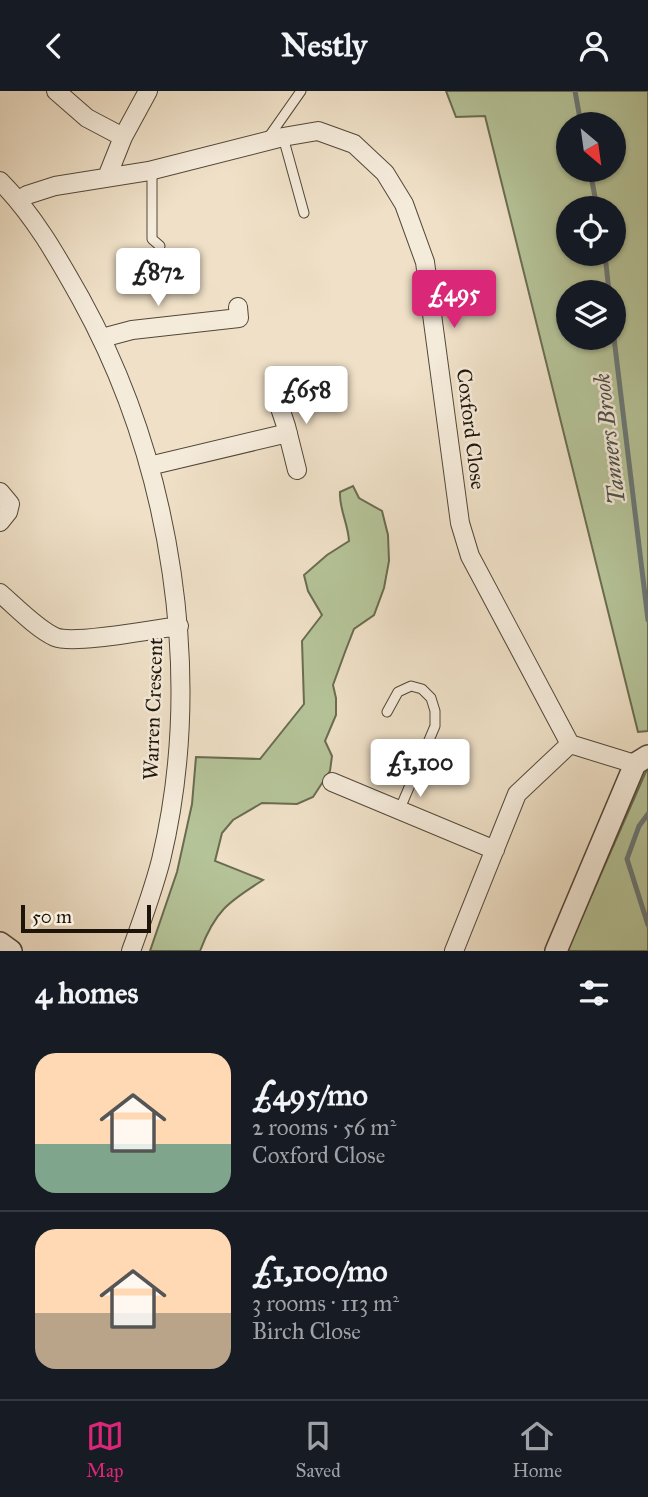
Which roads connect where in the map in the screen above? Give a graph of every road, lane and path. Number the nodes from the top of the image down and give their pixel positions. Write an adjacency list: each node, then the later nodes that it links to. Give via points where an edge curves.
1 (56, 91): 4 (street, via 88,118)
2 (148, 91): 4 (street)
3 (301, 91): 5 (lane)
4 (123, 137): 7 (street)
5 (274, 140): 6 (street, Coxford Close); 10 (lane); 23 (street, Coxford Close, via 318,131 354,144 385,173 404,204 425,262 460,523 470,556)
6 (152, 170): 7 (street, Coxford Close); 11 (lane, via 152,239)
7 (107, 177): 9 (street, Coxford Close, via 37,191)
8 (0, 181): 9 (street, Warren Crescent)
9 (18, 201): 13 (street, Warren Crescent, via 53,251)
10 (304, 213)
11 (160, 246)
12 (237, 307): 13 (street, via 239,318 132,330)
13 (102, 338): 16 (street, Warren Crescent, via 124,387)
14 (275, 393): 15 (street)
15 (288, 433): 16 (street); 17 (street)
16 (149, 466): 21 (street, Warren Crescent)
17 (297, 470)
18 (0, 492): 19 (street, via 9,504)
19 (0, 523)
20 (0, 593): 21 (street, via 62,639)
21 (179, 626): 30 (street, Warren Crescent, via 181,704 169,820 158,872)
22 (387, 712): 26 (lane, via 398,692 411,686 431,698 435,711 435,726)
23 (570, 744): 24 (street); 27 (street, via 517,795)
24 (642, 760): 32 (street)
25 (332, 782): 26 (street)
26 (399, 811): 27 (street)
27 (495, 850): 31 (street)
28 (0, 943): 29 (street)
29 (11, 951)
30 (131, 951)
31 (454, 951)
32 (555, 951)

